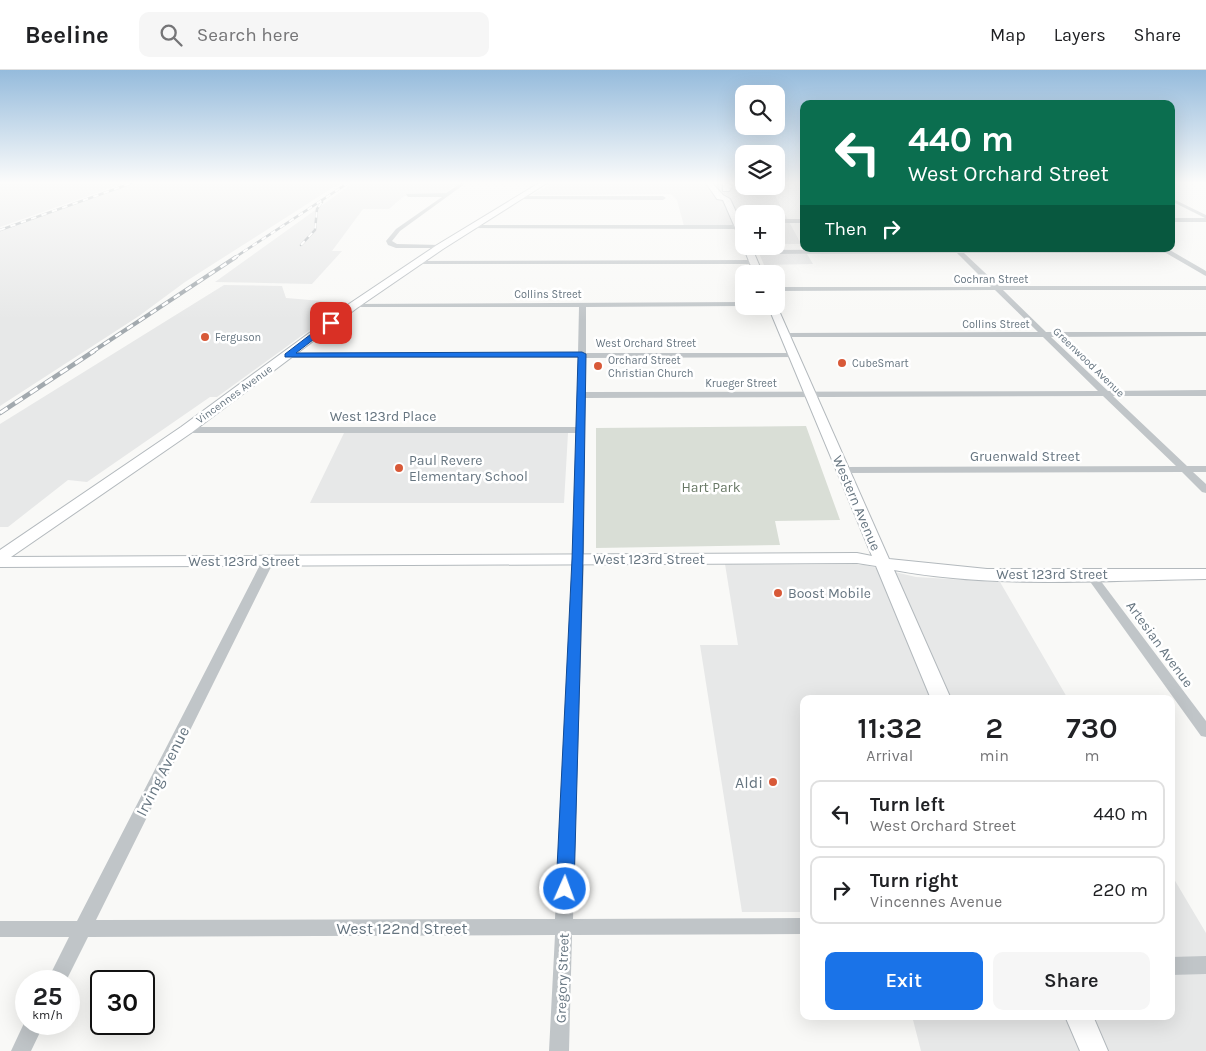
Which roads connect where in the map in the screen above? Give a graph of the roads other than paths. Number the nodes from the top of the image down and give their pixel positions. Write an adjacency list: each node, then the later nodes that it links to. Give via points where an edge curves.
1 (401, 229): 3 (street, via 389,243)
2 (469, 229): 3 (main road, Vincennes Avenue)
3 (440, 248): 10 (main road, Vincennes Avenue)
4 (785, 249): 5 (street)
5 (800, 249)
6 (960, 252): 15 (street, Greenwood Avenue)
7 (1169, 252): 12 (street)
8 (751, 255): 9 (main road)
9 (754, 262): 10 (street); 11 (main road)
10 (416, 263): 18 (main road, Vincennes Avenue)
11 (755, 265)
12 (1206, 274)
13 (1206, 288): 15 (street, Cochran Street)
14 (785, 289): 15 (street, Cochran Street)
15 (998, 289): 22 (street, Greenwood Avenue)
16 (735, 304): 17 (street, Collins Street)
17 (583, 305): 18 (street, Collins Street); 23 (street, Gregory Street)
18 (353, 306): 25 (main road, Vincennes Avenue)
19 (777, 315): 21 (main road, Western Avenue)
20 (1206, 334): 22 (street, Collins Street)
21 (786, 335): 22 (street, Collins Street); 24 (main road, Western Avenue)
22 (1045, 335): 26 (street, Greenwood Avenue)
23 (582, 354): 24 (street, West Orchard Street); 25 (street, West Orchard Street); 29 (street, Gregory Street)
24 (794, 354): 28 (main road, Western Avenue)
25 (288, 356): 30 (main road, Vincennes Avenue)
26 (1105, 393): 27 (street); 28 (street); 32 (street, Greenwood Avenue)
27 (1206, 393)
28 (812, 394): 29 (street, Krueger Street); 34 (main road, Western Avenue)
29 (581, 395): 31 (street, Gregory Street)
30 (186, 430): 31 (street, West 123rd Place); 36 (main road, Vincennes Avenue)
31 (580, 430): 37 (street, Gregory Street)
32 (1184, 469): 33 (street, Gruenwald Street); 34 (street, Gruenwald Street); 35 (street, Greenwood Avenue)
33 (1206, 469)
34 (843, 470): 40 (main road, Western Avenue)
35 (1206, 490)
36 (0, 557)
37 (578, 559): 38 (main road, West 123rd Street); 40 (main road, West 123rd Street, via 857,558); 46 (street, Gregory Street)
38 (268, 561): 39 (main road, West 123rd Street); 48 (street, Irving Avenue)
39 (0, 562)
40 (882, 563): 41 (main road, West 123rd Street, via 981,575); 43 (main road, Western Avenue)
41 (1090, 574): 42 (main road, West 123rd Street); 44 (street, Artesian Avenue)
42 (1206, 574)
43 (939, 695)
44 (1206, 732)
45 (800, 926): 46 (street, West 122nd Street)
46 (564, 927): 48 (street, West 122nd Street); 55 (street, Gregory Street)
47 (0, 929): 48 (street, West 122nd Street)
48 (82, 929): 51 (street, Irving Avenue)
49 (1206, 965): 50 (street)
50 (1175, 966)
51 (62, 970)
52 (1081, 1020): 56 (main road)
53 (29, 1035): 54 (street)
54 (21, 1051)
55 (559, 1051)
56 (1094, 1051)

